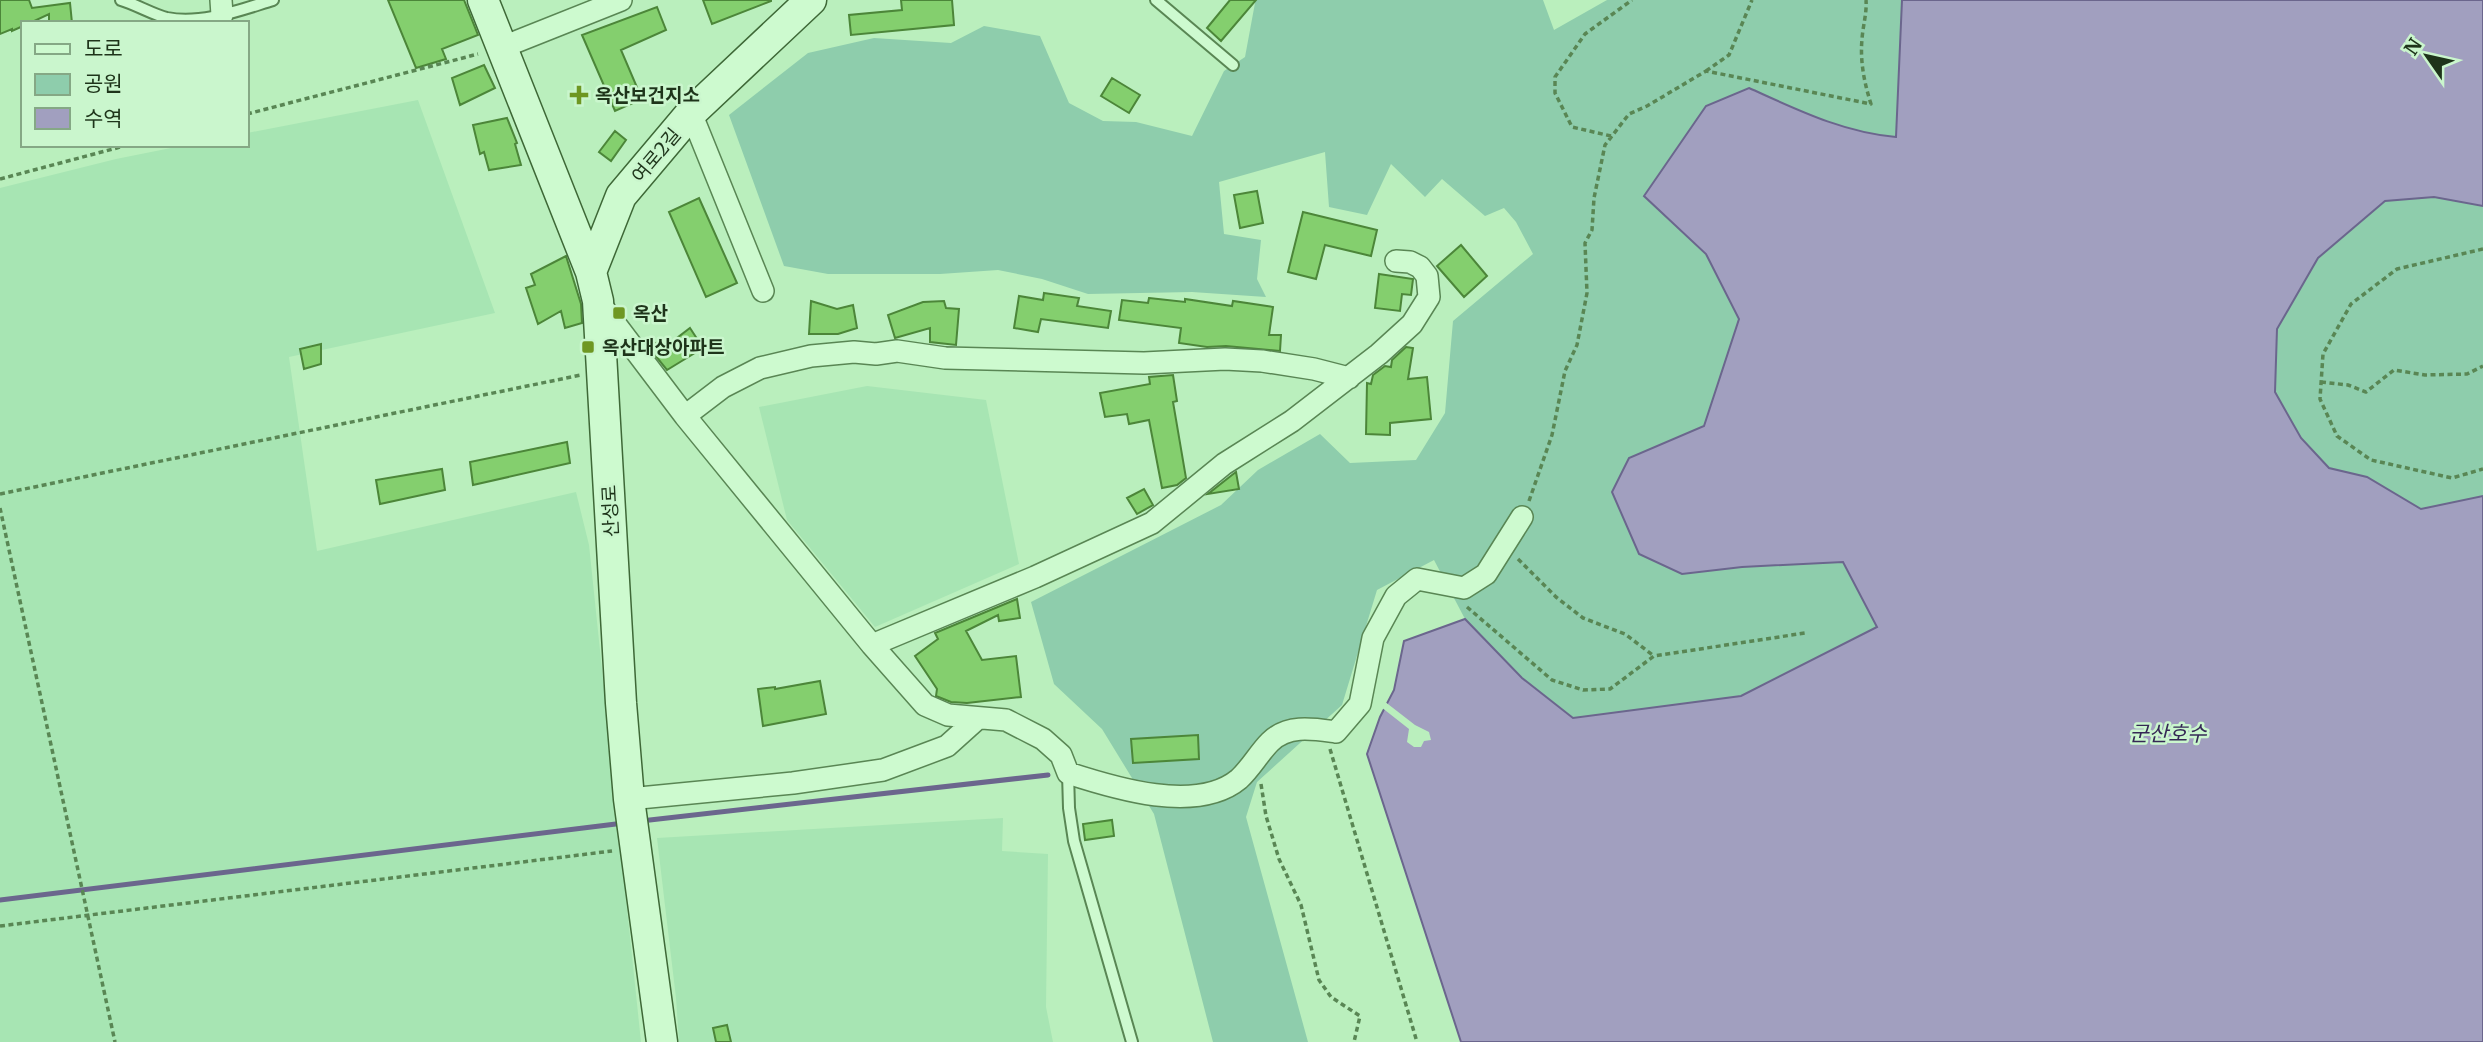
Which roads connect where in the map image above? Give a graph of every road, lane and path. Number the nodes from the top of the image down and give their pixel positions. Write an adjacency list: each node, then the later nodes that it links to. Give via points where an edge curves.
1 (121, 0): 10 (lane, via 166,18 197,18)
2 (273, 0): 10 (lane)
3 (483, 0): 11 (street, 산성로)
4 (621, 0): 11 (street)
5 (811, 0): 14 (street, 여로2길)
6 (1156, 0): 12 (lane)
7 (1632, 0): 16 (path, via 1585,34 1555,77 1555,93 1573,127)
8 (1752, 0): 13 (path, via 1729,55)
9 (1866, 0): 13 (path, via 1863,79 1871,104)
10 (221, 8)
11 (503, 47): 15 (path); 21 (street, 산성로)
12 (1233, 65)
13 (1706, 71): 16 (path, via 1629,114)
14 (691, 113): 21 (street, 여로2길, via 621,196); 22 (street)
15 (248, 114)
16 (1611, 136): 32 (path, via 1594,198 1592,230 1585,243 1587,293 1577,345 1565,371 1552,435)
17 (120, 147): 18 (path)
18 (0, 179)
19 (2483, 249): 27 (path, via 2397,269 2351,304 2323,354)
20 (1396, 261): 26 (street, via 1420,267 1427,276 1429,297 1412,324)
21 (591, 272): 23 (street, 산성로)
22 (762, 291)
23 (598, 301): 25 (street, 산성로); 28 (street)
24 (2483, 366): 27 (path, via 2467,374 2394,370 2366,393)
25 (602, 371): 30 (path); 42 (street, 산성로)
26 (1349, 377): 28 (street, via 1225,359 1144,363 855,352 760,368 723,387); 36 (street, via 1292,421 1224,464 1152,523)
27 (2321, 382): 29 (path, via 2320,398 2337,436 2371,460 2452,478)
28 (685, 416): 36 (street)
29 (2483, 469)
30 (0, 494)
31 (0, 508): 44 (path)
32 (1522, 517): 34 (street, via 1486,574 1464,588)
33 (1516, 556): 37 (path, via 1583,618 1625,634)
34 (1431, 582): 37 (path, via 1458,599 1552,680 1583,690 1610,689); 39 (street, via 1417,579 1396,596 1373,638 1360,704 1336,732)
35 (1805, 633): 37 (path)
36 (872, 645): 38 (street, via 925,705 948,715)
37 (1654, 656)
38 (977, 719): 41 (street, via 1006,720 1043,739 1061,755); 42 (street, via 947,746 883,770)
39 (1325, 730): 40 (street, via 1283,733); 50 (path)
40 (1251, 764): 41 (street, via 1238,779 1215,791 1188,796 1114,788); 49 (path, via 1260,774 1266,816 1279,859 1301,905 1319,980 1331,997 1360,1016)
41 (1069, 773): 48 (lane, via 1074,841)
42 (630, 807): 43 (street, 산성로)
43 (635, 848): 44 (path); 47 (street, 산성로)
44 (88, 916): 45 (path); 46 (path)
45 (0, 926)
46 (115, 1042)
47 (662, 1042)
48 (1132, 1042)
49 (1354, 1042)
50 (1417, 1042)

